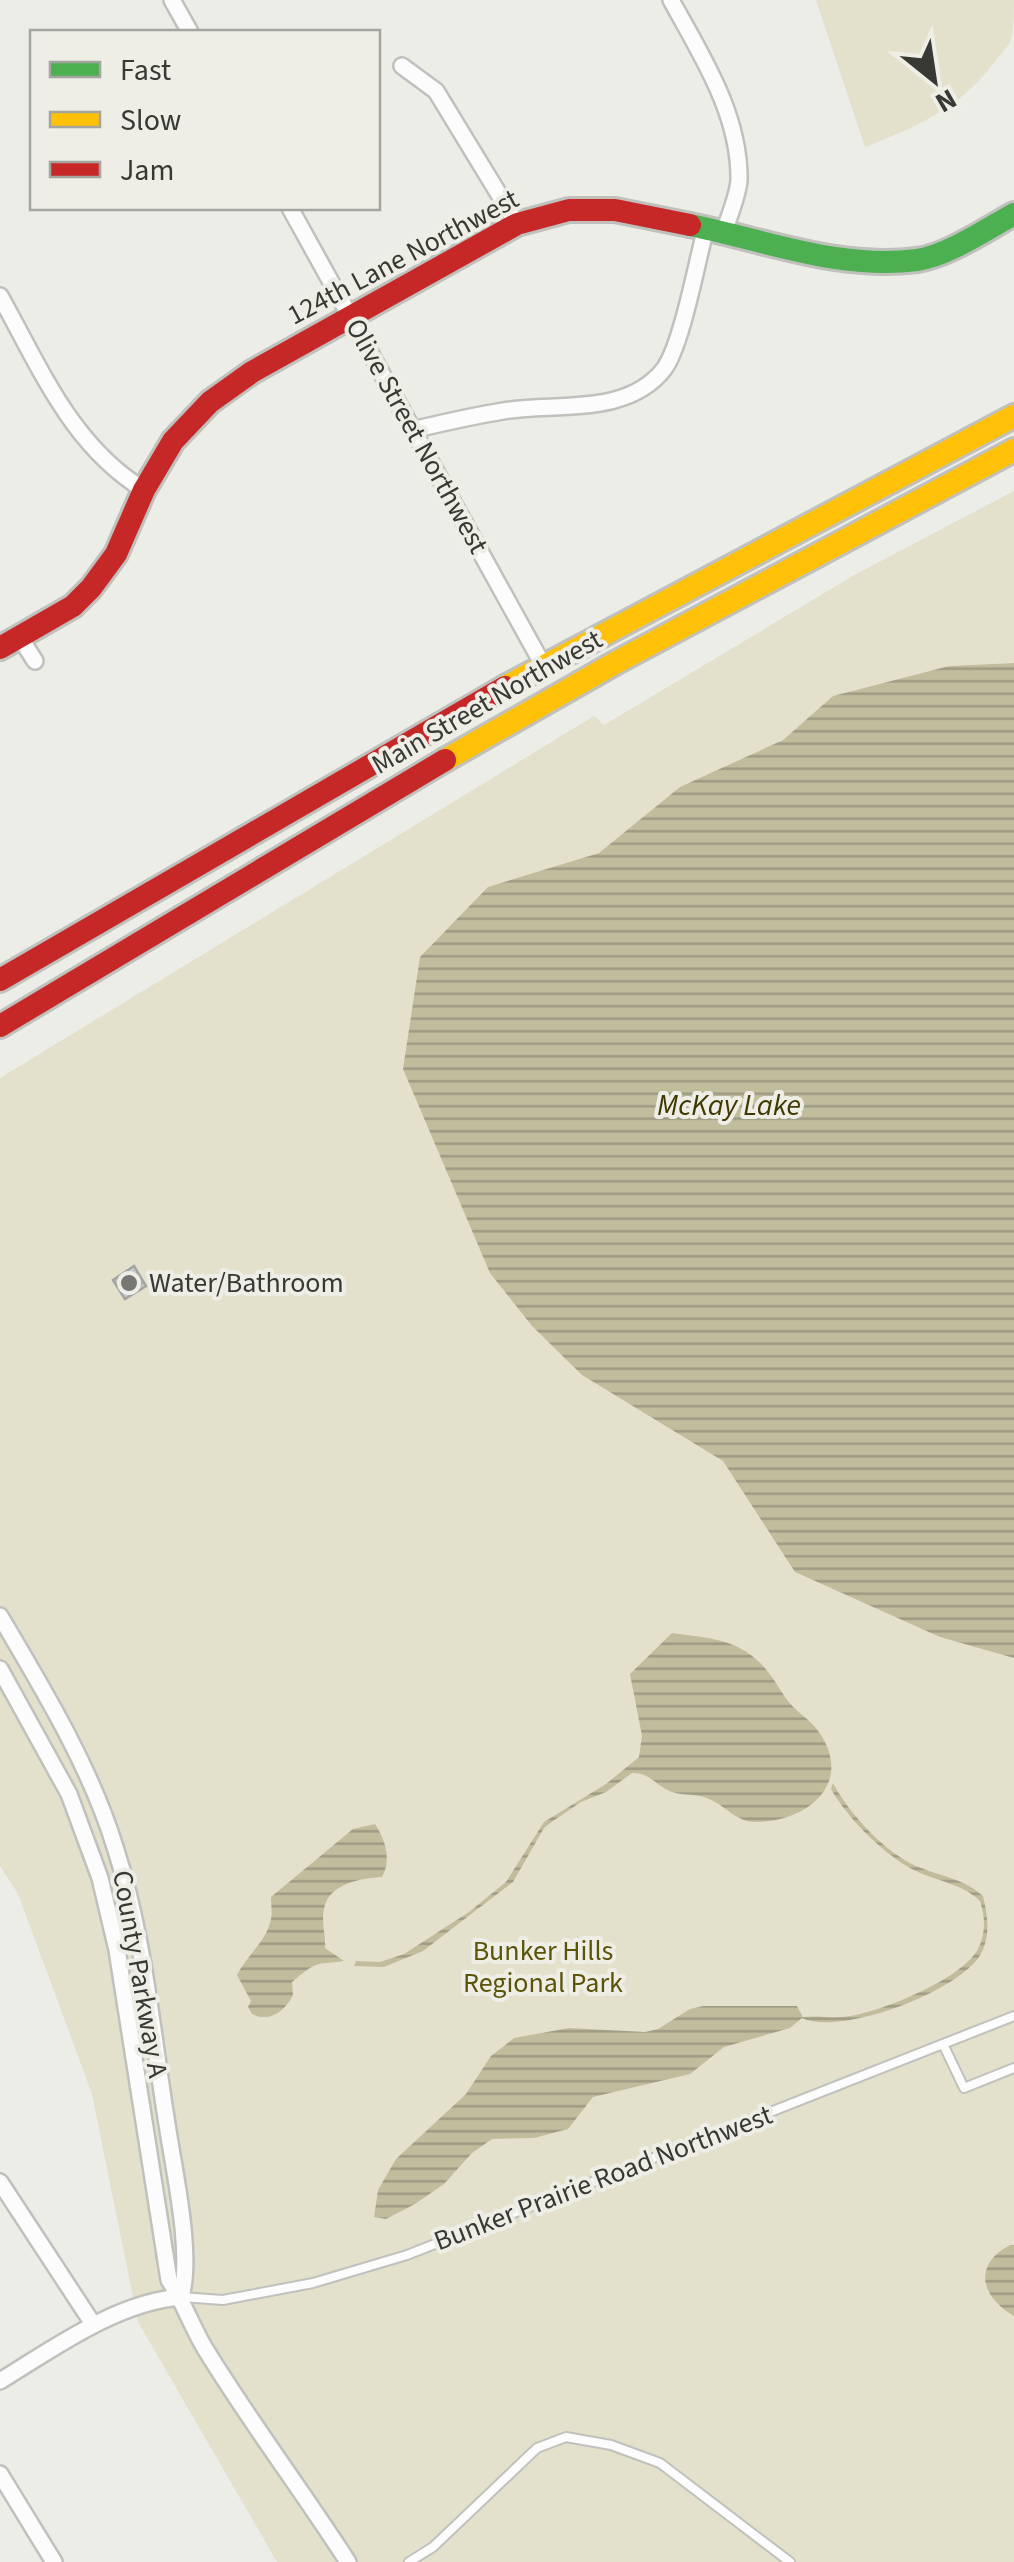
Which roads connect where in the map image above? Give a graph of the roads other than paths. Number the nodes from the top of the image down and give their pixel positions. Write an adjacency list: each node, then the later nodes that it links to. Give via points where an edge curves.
1 (172, 0): 3 (street)
2 (671, 0): 8 (street, via 710,70 736,142 739,183)
3 (189, 30)
4 (402, 66): 7 (street, via 436,91)
5 (291, 210): 10 (street, Olive Street Northwest)
6 (1014, 214): 8 (main road, 124th Lane Northwest, via 920,260 805,255)
7 (517, 224): 8 (main road, 124th Lane Northwest, via 568,210 615,210); 10 (main road, 124th Lane Northwest)
8 (715, 230): 12 (street, via 664,369 646,384 620,399 507,410)
9 (0, 296): 14 (street, via 92,450)
10 (351, 315): 12 (street, Olive Street Northwest); 14 (main road, 124th Lane Northwest, via 210,402 174,441)
11 (1014, 416): 17 (main road, Main Street Northwest)
12 (412, 430): 17 (street, Olive Street Northwest)
13 (1014, 450): 19 (main road, Main Street Northwest, via 462,749)
14 (144, 490): 15 (main road, 124th Lane Northwest, via 116,554 91,588)
15 (10, 642): 16 (street)
16 (35, 662)
17 (544, 664): 18 (main road, Main Street Northwest)
18 (0, 980)
19 (0, 1026)
20 (0, 1616): 26 (street, County Parkway A, via 94,1792 128,1890 172,2155 187,2276)
21 (0, 1669): 26 (street, County Parkway A, via 70,1794 100,1878 164,2262)
22 (1014, 2016): 23 (lane, Bunker Prairie Road Northwest)
23 (944, 2046): 24 (lane, via 964,2088); 26 (lane, Bunker Prairie Road Northwest, via 408,2255 223,2300)
24 (1014, 2068)
25 (0, 2182): 27 (street)
26 (181, 2297): 27 (street, via 156,2299); 31 (street, County Parkway A, via 203,2347)
27 (93, 2324): 28 (street)
28 (0, 2381)
29 (0, 2474): 30 (street)
30 (54, 2562)
31 (348, 2562)
32 (408, 2562): 33 (lane, via 433,2547 537,2448 566,2437 660,2463)
33 (790, 2562)

